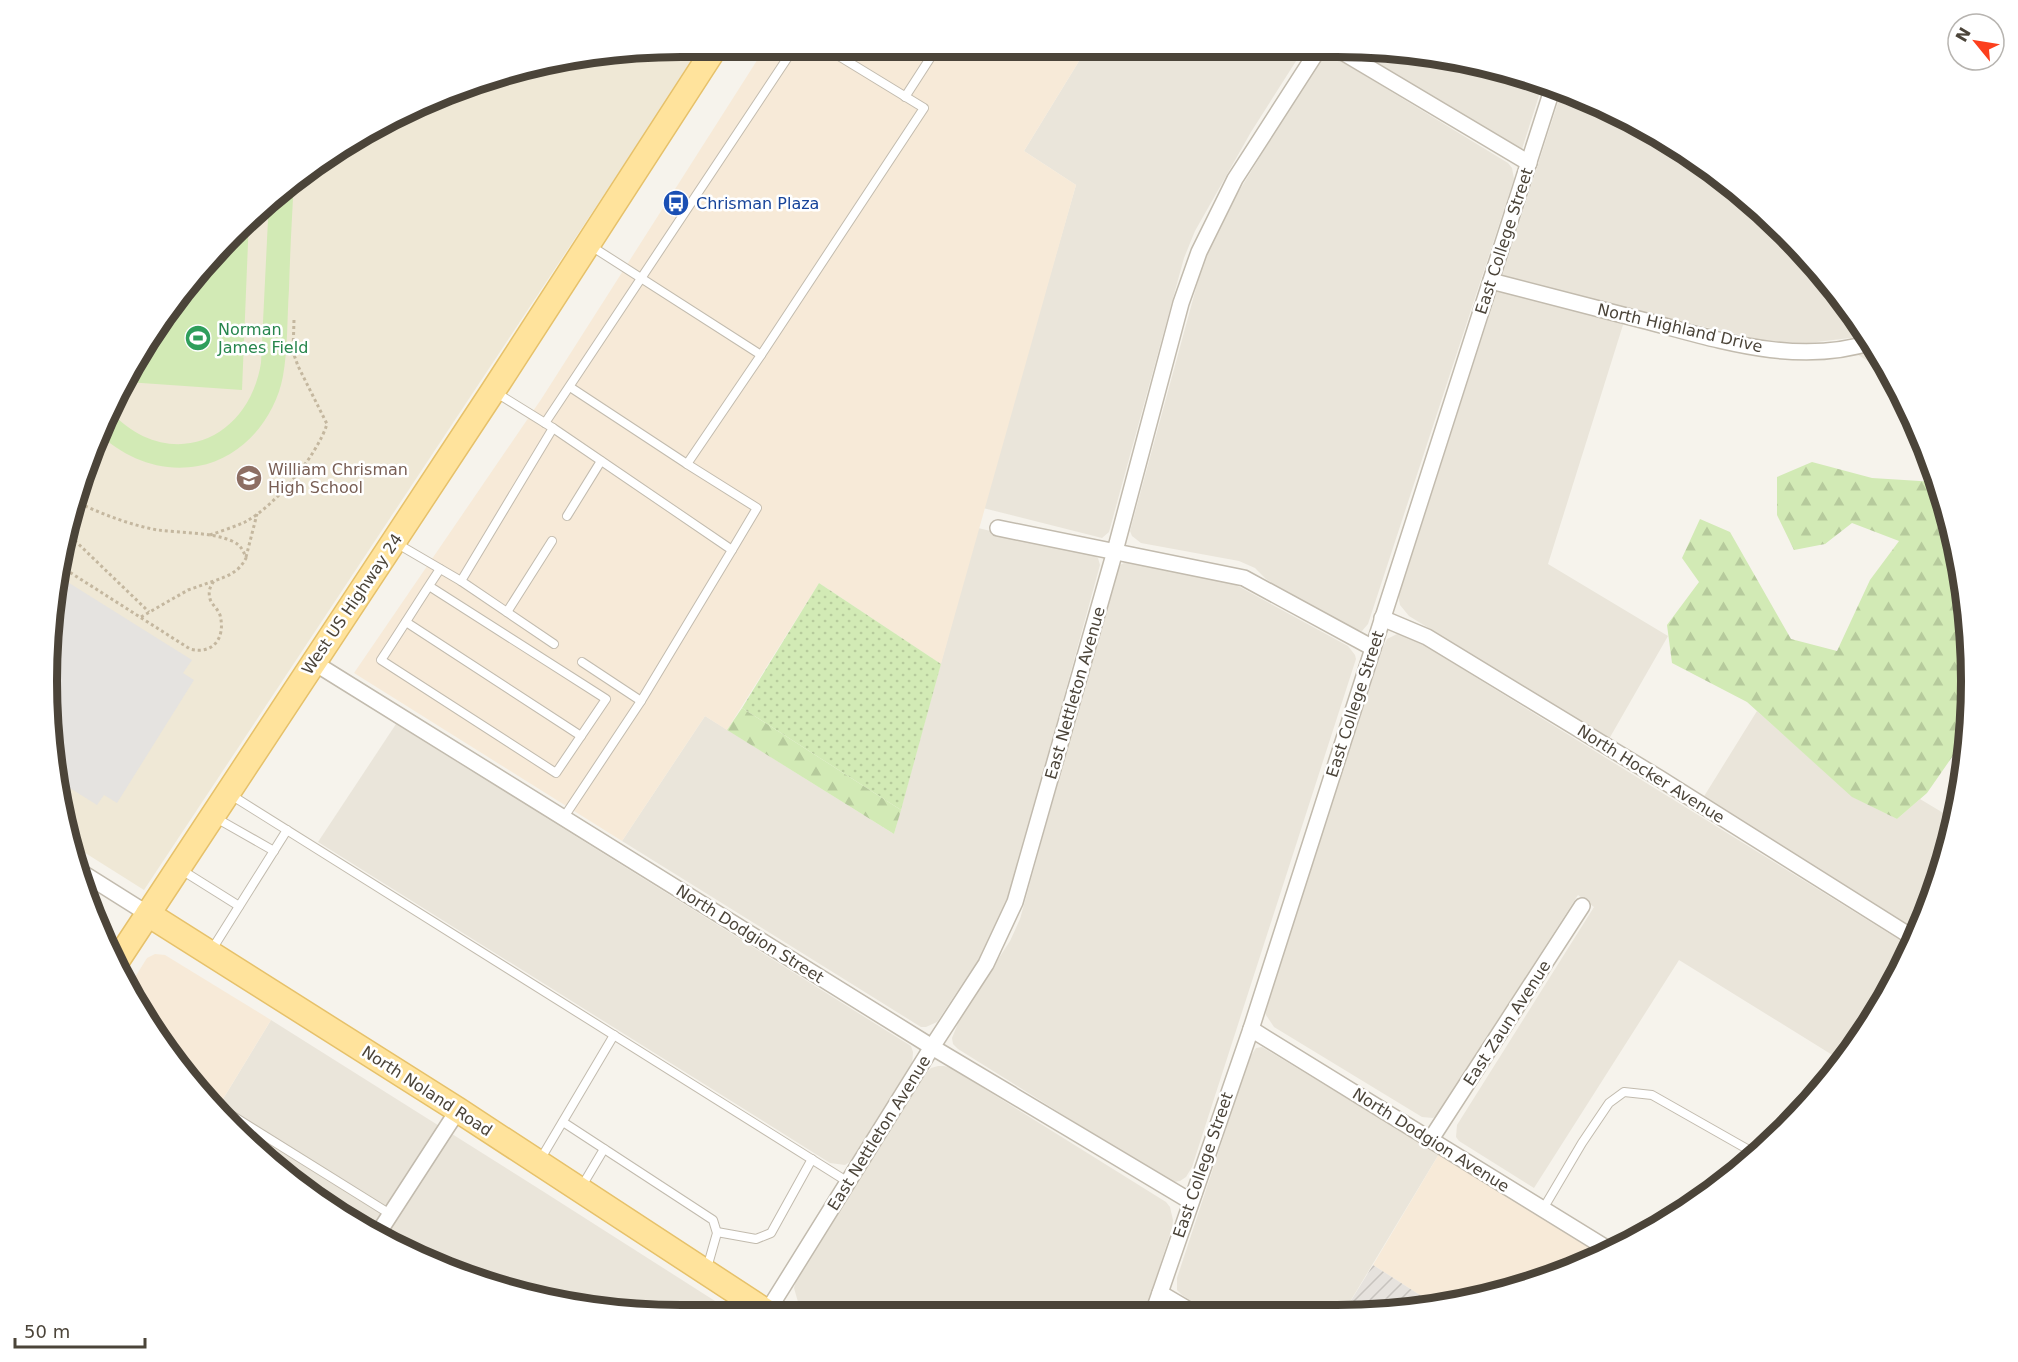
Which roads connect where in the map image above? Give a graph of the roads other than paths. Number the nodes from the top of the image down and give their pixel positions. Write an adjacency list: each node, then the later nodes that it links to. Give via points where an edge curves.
1 (709, 57): 10 (main road, West US Highway 24)
2 (788, 57): 11 (lane)
3 (841, 57): 8 (lane)
4 (931, 57): 8 (lane)
5 (1314, 57): 25 (street, East Nettleton Avenue, via 1235,179 1198,252)
6 (1353, 57): 9 (street)
7 (1551, 95): 9 (street, East College Street)
8 (905, 97): 14 (lane, via 924,108)
9 (1529, 163): 12 (street, East College Street)
10 (588, 244): 11 (lane); 16 (main road, West US Highway 24)
11 (641, 278): 14 (lane); 15 (lane)
12 (1491, 281): 13 (street, North Highland Drive, via 1742,345 1797,352); 30 (street, East College Street)
13 (1863, 345)
14 (760, 355): 19 (lane)
15 (570, 387): 17 (lane); 19 (lane)
16 (493, 391): 17 (lane); 23 (main road, West US Highway 24)
17 (549, 426): 18 (lane); 27 (lane)
18 (601, 461): 20 (lane); 24 (lane)
19 (687, 464): 24 (lane, via 757,508)
20 (567, 516)
21 (998, 528): 25 (street)
22 (552, 541): 29 (lane)
23 (393, 542): 26 (lane); 34 (main road, West US Highway 24)
24 (732, 550): 36 (lane)
25 (1115, 551): 33 (street, via 1244,578); 53 (street, East Nettleton Avenue, via 1015,902 986,964)
26 (440, 569): 27 (lane); 28 (lane)
27 (461, 581): 29 (lane)
28 (429, 586): 31 (lane); 37 (lane, via 606,699)
29 (507, 612): 32 (lane)
30 (1382, 618): 33 (street, East College Street); 48 (street, North Hocker Avenue, via 1427,637)
31 (406, 622): 37 (lane); 37 (lane, via 381,660 556,773)
32 (554, 644)
33 (1373, 648): 51 (street, East College Street)
34 (313, 662): 38 (main road, West US Highway 24); 40 (street, North Dodgion Street)
35 (582, 662): 36 (lane)
36 (641, 701): 40 (lane)
37 (581, 736)
38 (227, 793): 39 (main road, West US Highway 24); 41 (lane)
39 (213, 815): 42 (lane); 43 (main road, West US Highway 24)
40 (564, 818): 53 (street, North Dodgion Street)
41 (287, 830): 42 (lane); 52 (lane)
42 (274, 851): 45 (lane)
43 (179, 868): 45 (lane); 47 (main road, West US Highway 24)
44 (88, 876): 47 (street, North Noland Road)
45 (239, 906): 49 (lane)
46 (1582, 906): 57 (street, East Zaun Avenue)
47 (148, 914): 49 (main road, North Noland Road); 50 (main road, West US Highway 24)
48 (1907, 934)
49 (210, 953): 54 (main road, North Noland Road)
50 (120, 956)
51 (1251, 1029): 57 (street, North Dodgion Avenue); 64 (street, East College Street)
52 (614, 1035): 56 (lane); 60 (lane)
53 (932, 1047): 62 (street, East Nettleton Avenue); 64 (street, North Dodgion Street)
54 (458, 1110): 61 (main road, North Noland Road); 66 (street)
55 (237, 1118): 66 (lane)
56 (563, 1122): 58 (lane); 61 (lane)
57 (1431, 1139): 65 (street, North Dodgion Avenue)
58 (604, 1149): 63 (lane); 68 (lane, via 713,1220)
59 (1748, 1150): 65 (lane, via 1652,1095 1624,1092 1609,1103)
60 (812, 1158): 62 (lane); 68 (lane, via 771,1233 756,1239)
61 (538, 1162): 63 (main road, North Noland Road)
62 (848, 1182): 73 (street, East Nettleton Avenue)
63 (580, 1190): 70 (main road, North Noland Road)
64 (1190, 1201): 71 (street, East College Street)
65 (1543, 1209): 69 (street, North Dodgion Avenue)
66 (390, 1214): 67 (street)
67 (381, 1228)
68 (717, 1232): 70 (lane)
69 (1603, 1246)
70 (706, 1272): 72 (main road, North Noland Road)
71 (1160, 1293): 74 (street, East College Street); 75 (street)
72 (756, 1305)
73 (775, 1305)
74 (1156, 1305)
75 (1180, 1305)

